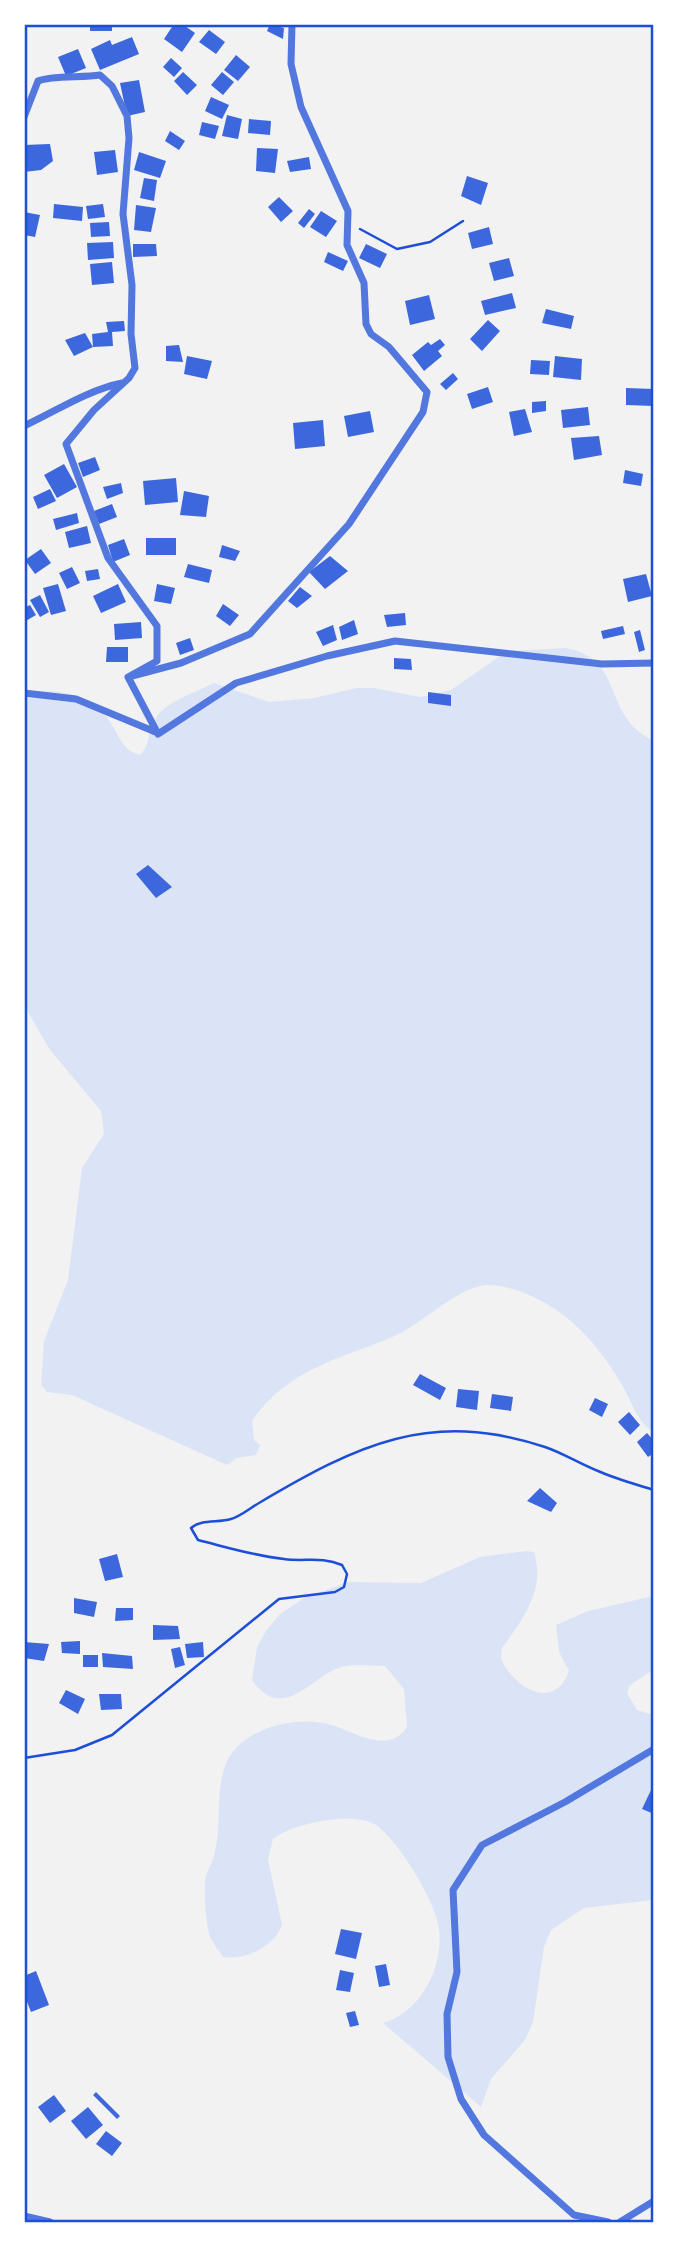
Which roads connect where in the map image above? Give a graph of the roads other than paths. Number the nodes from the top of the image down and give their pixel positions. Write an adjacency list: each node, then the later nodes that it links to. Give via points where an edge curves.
1 (292, 24): 6 (street, via 291,64 301,107 348,211 347,245 364,283 366,324 427,392 423,412 349,524 250,634 181,663)
2 (24, 117): 3 (street, via 38,81 100,75 112,86 127,116 130,138 123,214 135,368)
3 (125, 382): 4 (street, via 97,388); 6 (street, via 66,444 108,558 157,626 157,661)
4 (24, 426)
5 (653, 663): 8 (street, via 602,664 395,640 236,683)
6 (128, 677): 8 (street)
7 (24, 693): 8 (street, via 76,699)
8 (158, 734)
9 (653, 1749): 13 (street, via 482,1845 453,1890 457,1972 447,2014 448,2057 461,2099 484,2136 574,2216)
10 (653, 2201): 14 (street)
11 (24, 2216): 12 (street)
12 (50, 2222)
13 (608, 2222)
14 (620, 2222)

